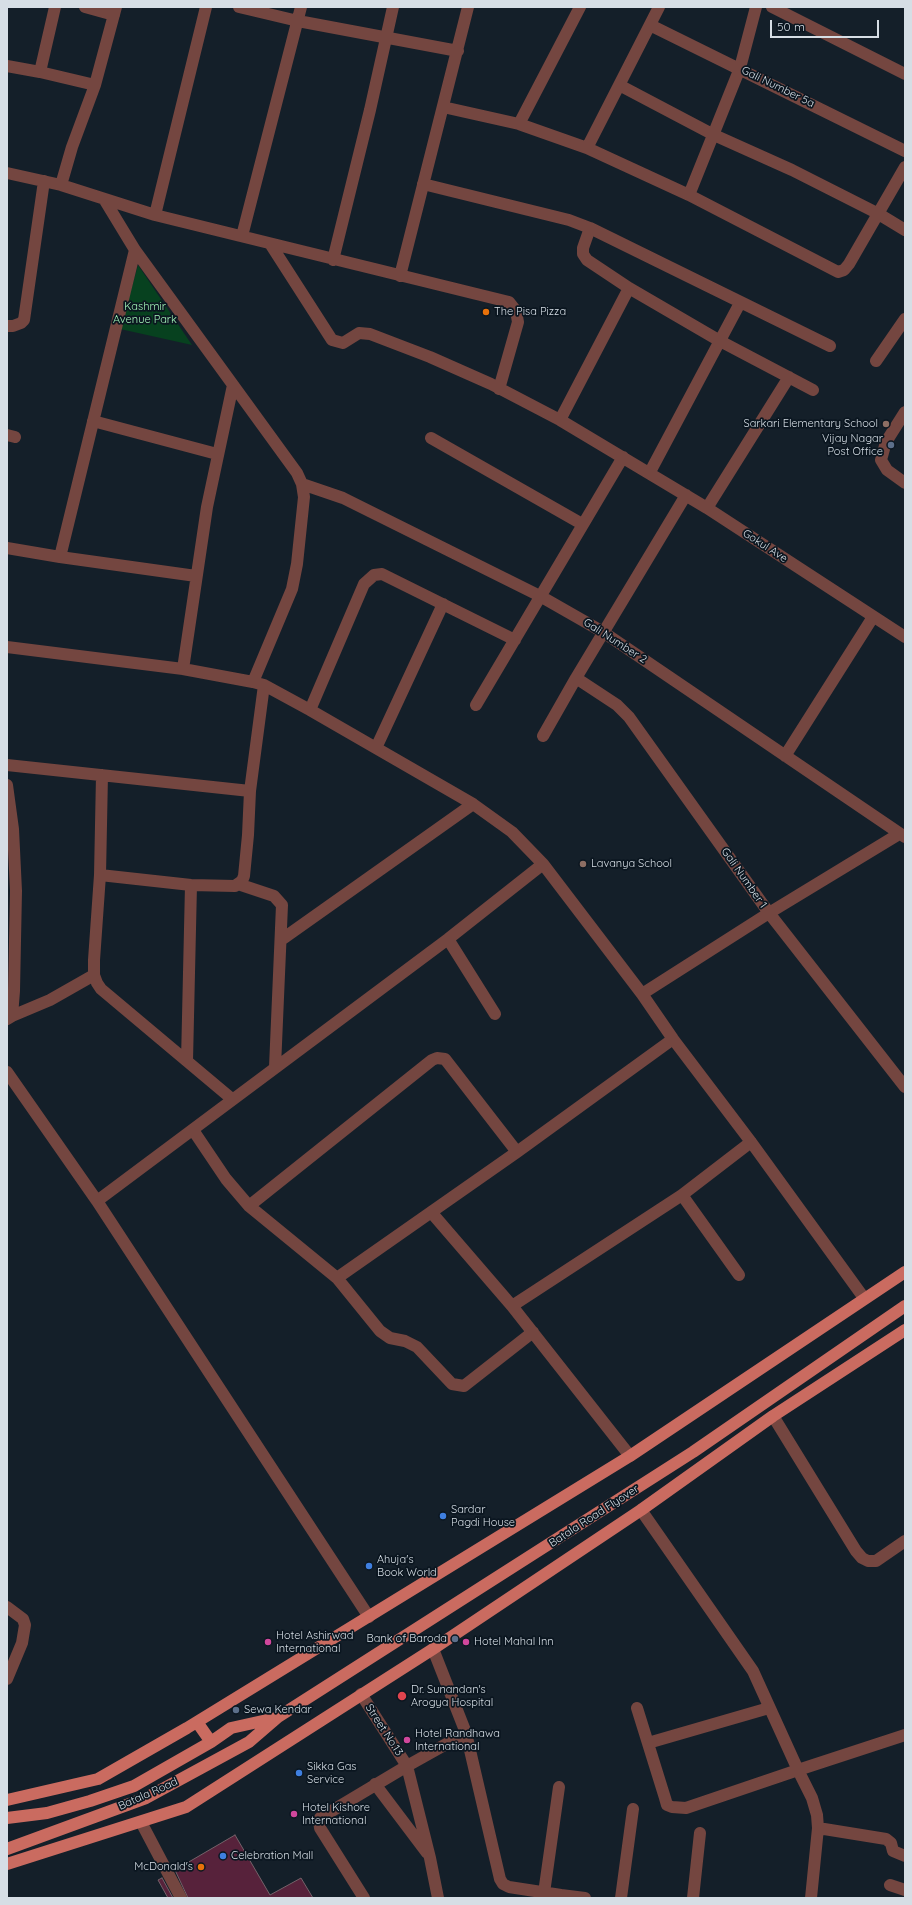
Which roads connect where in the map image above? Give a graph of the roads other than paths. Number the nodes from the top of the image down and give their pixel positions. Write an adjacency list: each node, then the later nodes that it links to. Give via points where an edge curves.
1 (55, 7): 19 (street)
2 (85, 7): 12 (street)
3 (206, 7): 36 (street)
4 (239, 7): 13 (street)
5 (301, 7): 13 (street)
6 (393, 7): 15 (street)
7 (468, 7): 16 (street)
8 (580, 7): 24 (street)
9 (659, 7): 14 (street)
10 (756, 7): 18 (street)
11 (772, 7): 20 (street)
12 (115, 11): 21 (street)
13 (298, 21): 15 (street); 39 (street)
14 (650, 25): 18 (street, Gali Number 5a); 22 (street)
15 (386, 37): 16 (street); 42 (street)
16 (458, 51): 23 (street)
17 (7, 66): 19 (street)
18 (740, 68): 25 (street); 27 (street, Gali Number 5a)
19 (40, 72): 21 (street)
20 (905, 74)
21 (95, 85): 32 (street)
22 (621, 86): 25 (street); 26 (street)
23 (443, 107): 24 (street); 31 (street)
24 (519, 124): 26 (street)
25 (714, 135): 33 (street); 35 (street, via 792,170)
26 (587, 148): 33 (street)
27 (905, 151)
28 (905, 167): 35 (street)
29 (7, 173): 30 (street)
30 (44, 181): 32 (street); 47 (street, via 24,320)
31 (423, 184): 37 (street, via 569,220); 43 (street)
32 (61, 185): 34 (street)
33 (689, 195): 35 (street, via 838,272 849,264)
34 (104, 199): 36 (street); 41 (street)
35 (877, 213): 38 (street)
36 (155, 215): 39 (street)
37 (590, 228): 44 (street, via 583,254 587,260); 45 (street)
38 (905, 230)
39 (242, 236): 40 (street)
40 (271, 245): 42 (street); 53 (street, Gokul Ave, via 332,340 343,343 359,334 370,334 430,357)
41 (135, 250): 52 (street); 57 (street)
42 (333, 260): 43 (street)
43 (400, 276): 53 (street, via 502,300 513,306 518,322)
44 (629, 288): 48 (street); 56 (street)
45 (740, 303): 48 (street); 49 (street)
46 (905, 319): 50 (street)
47 (7, 326)
48 (720, 341): 51 (street); 61 (street)
49 (830, 346)
50 (876, 361)
51 (789, 377): 54 (street); 65 (street)
52 (233, 384): 59 (street); 63 (street, via 297,473)
53 (499, 389): 56 (street, Gokul Ave)
54 (814, 390)
55 (905, 412): 62 (street, via 886,442 881,460 887,470)
56 (560, 420): 60 (street, Gokul Ave)
57 (93, 421): 59 (street); 68 (street)
58 (431, 438): 66 (street)
59 (217, 454): 69 (street)
60 (623, 457): 61 (street, Gokul Ave); 66 (street)
61 (650, 472): 64 (street, Gokul Ave)
62 (905, 482)
63 (302, 484): 70 (street, Gali Number 2, via 343,498); 79 (street, via 304,496 292,589)
64 (686, 495): 65 (street, Gokul Ave); 73 (street)
65 (707, 508): 72 (street, Gokul Ave)
66 (582, 524): 70 (street)
67 (7, 548): 68 (street)
68 (60, 557): 69 (street)
69 (196, 576): 77 (street)
70 (540, 596): 73 (street, Gali Number 2); 75 (street)
71 (443, 604): 75 (street); 81 (street, via 382,574 369,578 364,584); 83 (street)
72 (873, 617): 74 (street, Gokul Ave); 84 (street)
73 (603, 632): 78 (street); 84 (street, Gali Number 2)
74 (905, 637)
75 (516, 640): 80 (street)
76 (7, 647): 77 (street)
77 (183, 670): 79 (street)
78 (576, 678): 82 (street); 95 (street, Gali Number 1, via 617,705 629,717)
79 (259, 683): 81 (street); 88 (street)
80 (476, 705)
81 (310, 710): 83 (street)
82 (543, 736)
83 (376, 748): 89 (street)
84 (785, 756): 90 (street, Gali Number 2)
85 (7, 765): 86 (street)
86 (102, 775): 88 (street); 92 (street)
87 (7, 785): 101 (street, via 13,830 16,891)
88 (250, 791): 93 (street, via 244,876)
89 (473, 804): 91 (street, via 512,832); 97 (street)
90 (902, 835): 95 (street)
91 (544, 864): 96 (street); 99 (street)
92 (100, 876): 94 (street); 98 (street)
93 (238, 884): 94 (street); 97 (street, via 274,896 280,901)
94 (191, 885): 103 (street)
95 (768, 913): 99 (street); 106 (street, Gali Number 1)
96 (448, 939): 100 (street); 104 (street)
97 (281, 940): 104 (street)
98 (94, 975): 101 (street, via 50,1000); 103 (street, via 101,989)
99 (642, 994): 102 (street)
100 (495, 1014)
101 (10, 1017)
102 (673, 1039): 109 (street); 110 (street)
103 (187, 1061): 107 (street)
104 (275, 1067): 107 (street)
105 (7, 1072): 112 (street)
106 (905, 1087)
107 (232, 1099): 108 (street)
108 (193, 1130): 112 (street); 113 (street, via 226,1179)
109 (751, 1142): 111 (street); 118 (street)
110 (517, 1152): 113 (street, via 445,1059 436,1058); 114 (street)
111 (682, 1195): 116 (street); 119 (street)
112 (97, 1201): 128 (street)
113 (249, 1206): 117 (street)
114 (431, 1212): 117 (street); 119 (street)
115 (905, 1272): 118 (main road)
116 (739, 1275)
117 (337, 1278): 122 (street, via 380,1331 390,1338 417,1347 456,1386 464,1386)
118 (864, 1298): 124 (main road)
119 (512, 1306): 122 (street)
120 (905, 1306): 134 (main road, Batala Road Flyover, via 693,1452)
121 (905, 1330): 123 (main road)
122 (533, 1332): 124 (street)
123 (774, 1416): 125 (main road); 126 (street, via 862,1558 876,1561)
124 (630, 1456): 128 (main road)
125 (641, 1510): 129 (main road); 133 (street, via 754,1671)
126 (905, 1541)
127 (7, 1607): 130 (street, via 23,1619 25,1625 22,1643)
128 (368, 1617): 135 (main road)
129 (433, 1649): 131 (main road); 136 (street)
130 (7, 1679)
131 (361, 1694): 140 (street, Street No.13); 147 (main road, via 186,1807)
132 (637, 1708): 139 (street)
133 (769, 1708): 139 (street); 141 (street)
134 (278, 1717): 138 (main road, via 232,1728); 150 (main road, Batala Road, via 249,1742 146,1798)
135 (197, 1722): 138 (main road); 144 (main road, via 98,1779)
136 (466, 1733): 140 (street); 156 (street, via 500,1879 509,1887)
137 (905, 1736): 141 (street)
138 (211, 1742): 146 (main road, via 134,1786 90,1802 47,1813)
139 (648, 1743): 141 (street, via 667,1805 672,1808 686,1808)
140 (408, 1766): 142 (street); 152 (street, Street No.13)
141 (798, 1770): 148 (street, via 815,1805)
142 (375, 1784): 152 (street); 159 (street, via 320,1818 318,1824)
143 (559, 1787): 156 (street)
144 (7, 1800)
145 (633, 1809): 162 (street)
146 (7, 1818)
147 (141, 1822): 153 (main road); 158 (street)
148 (818, 1828): 151 (street, via 886,1839 891,1843 893,1851); 164 (street)
149 (700, 1833): 163 (street)
150 (7, 1849)
151 (905, 1856)
152 (430, 1858): 160 (street, Street No.13)
153 (7, 1864)
154 (890, 1885): 155 (street)
155 (905, 1890)
156 (544, 1893): 157 (street)
157 (560, 1896): 161 (street)
158 (181, 1898)
159 (364, 1898)
160 (438, 1898)
161 (585, 1898)
162 (621, 1898)
163 (693, 1898)
164 (811, 1898)

